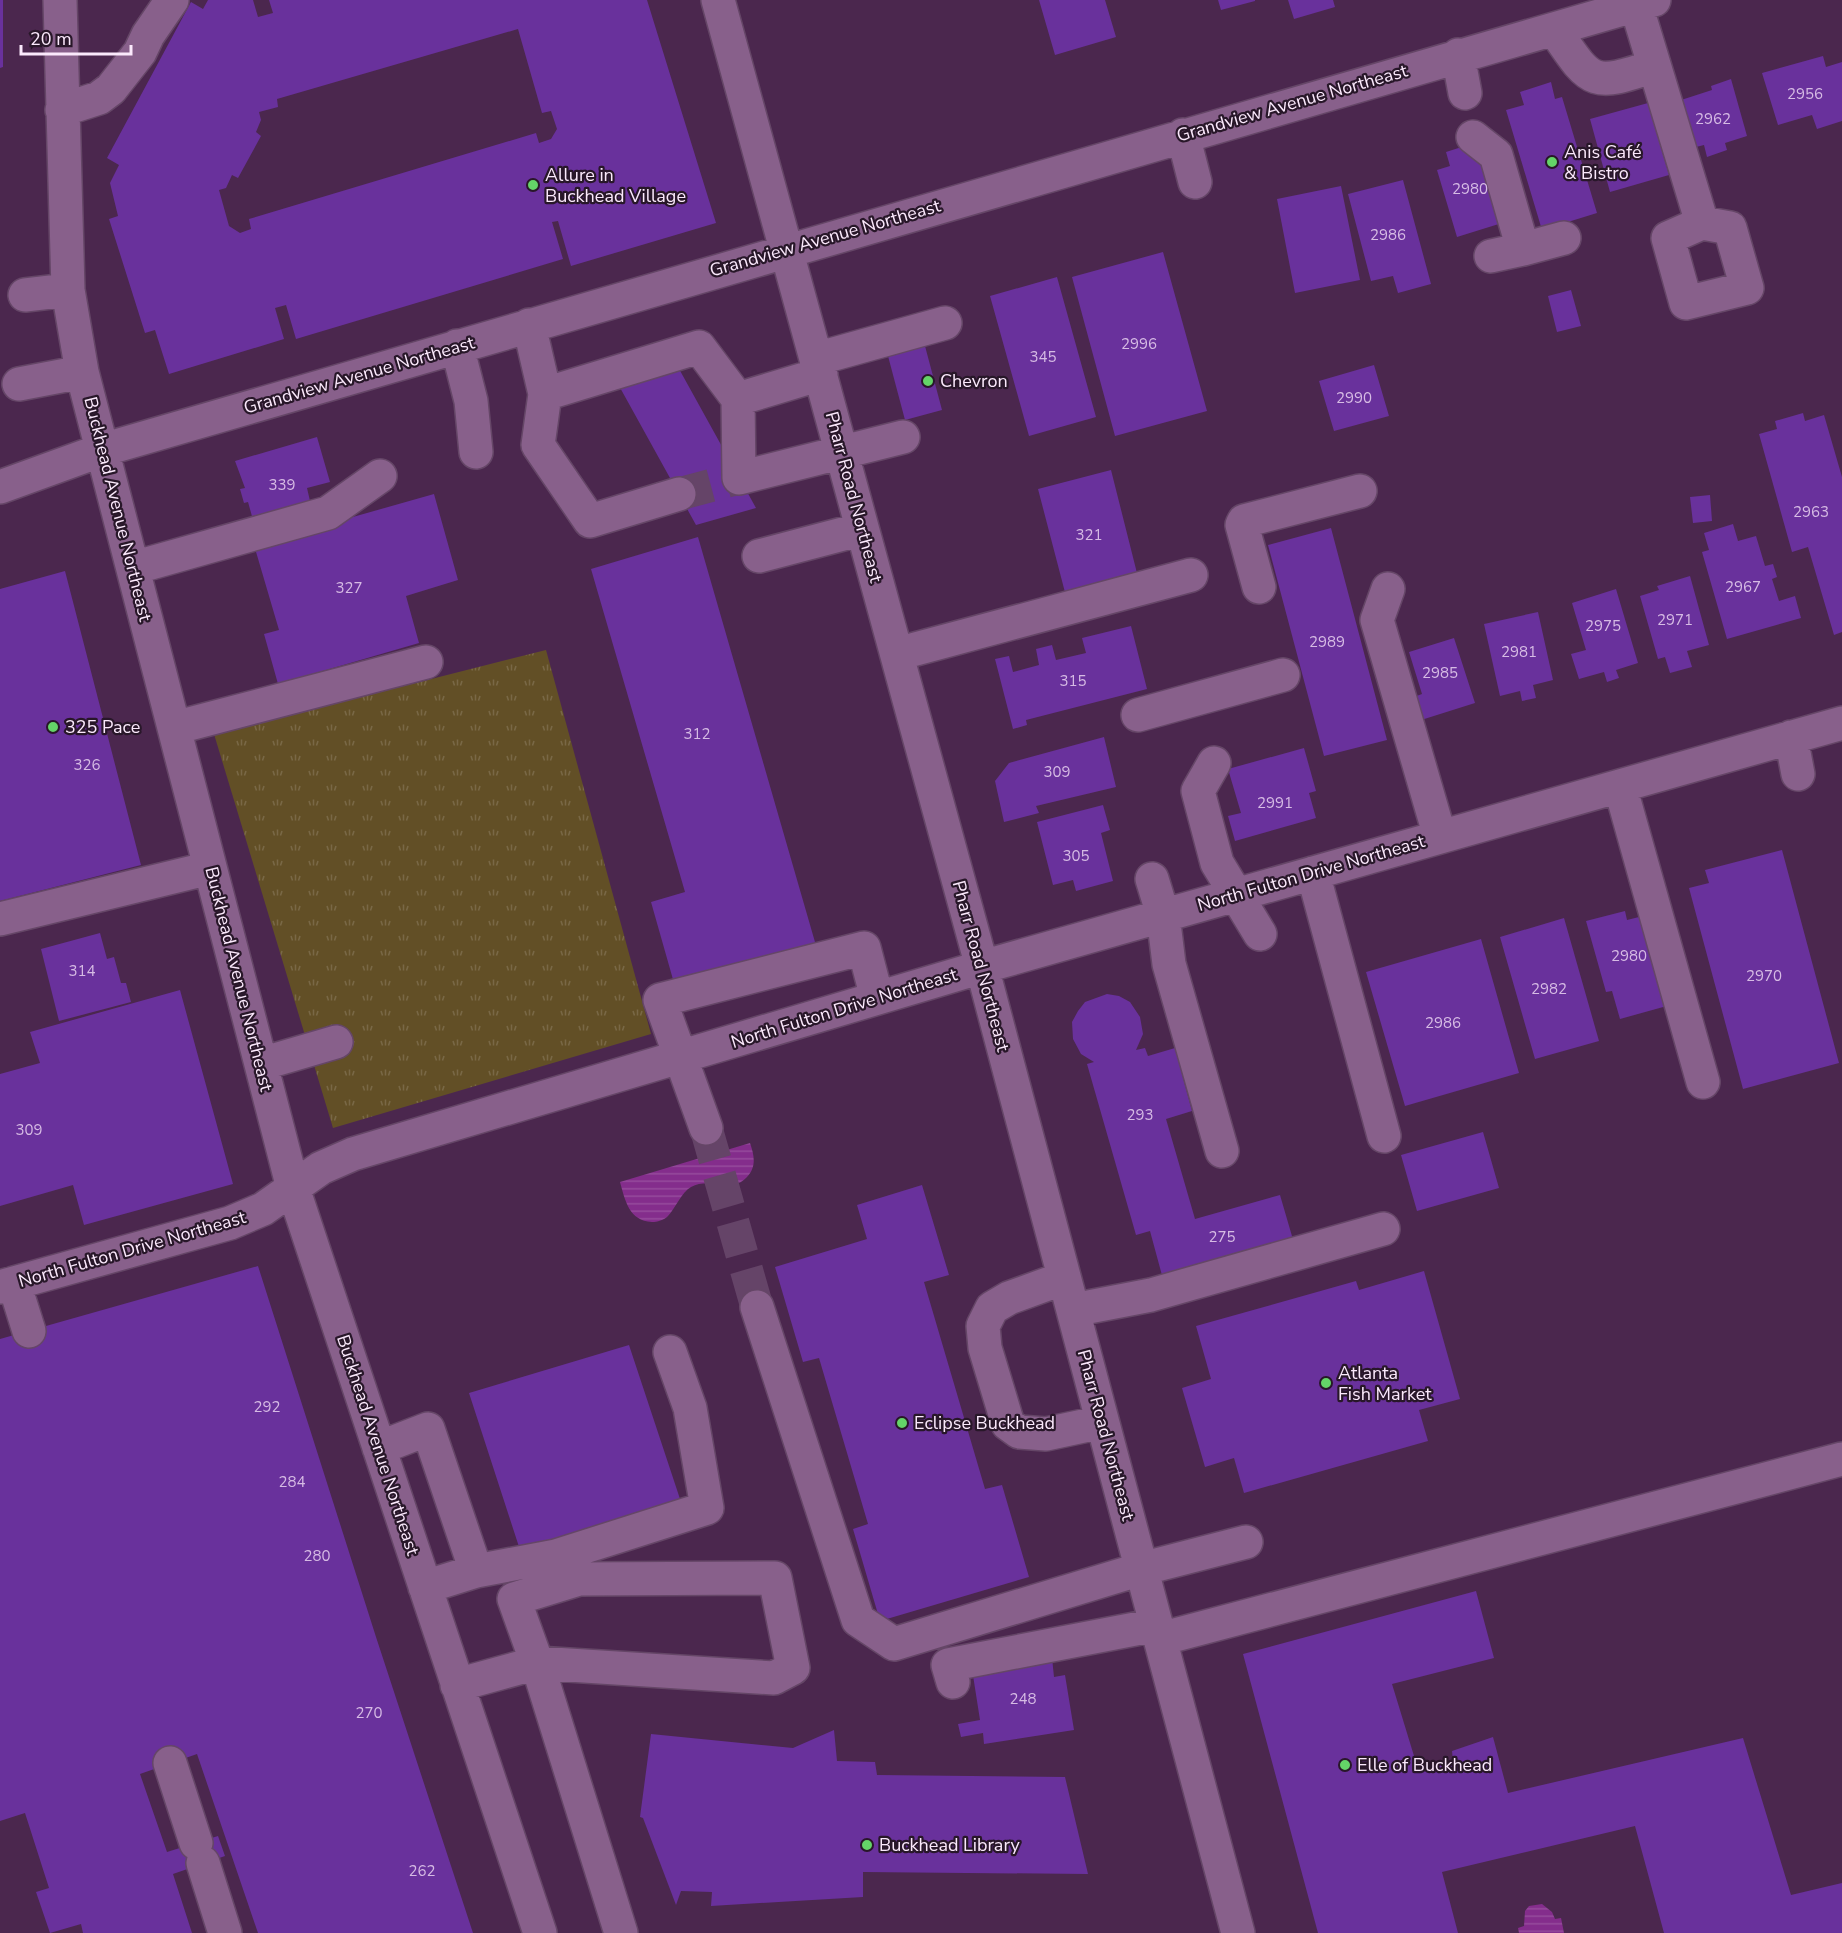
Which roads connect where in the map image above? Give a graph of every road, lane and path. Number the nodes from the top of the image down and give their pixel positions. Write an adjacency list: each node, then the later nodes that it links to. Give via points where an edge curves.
1 (60, 0): 9 (street, Buckhead Avenue Northeast)
2 (172, 0): 9 (street, via 140,52 111,89 99,98)
3 (718, 0): 15 (street, Pharr Road Northeast)
4 (1645, 3): 5 (street, Grandview Avenue Northeast); 7 (street)
5 (1554, 29): 6 (street, Grandview Avenue Northeast); 7 (street, via 1581,68 1600,80 1618,79)
6 (1458, 55): 8 (street); 10 (street, Grandview Avenue Northeast)
7 (1654, 66): 13 (street)
8 (1465, 93)
9 (62, 110): 18 (street, Buckhead Avenue Northeast)
10 (1183, 135): 12 (street); 15 (street, Grandview Avenue Northeast)
11 (1473, 137): 16 (street, via 1496,155)
12 (1195, 182)
13 (1702, 223)
14 (1564, 238): 16 (street)
15 (787, 249): 21 (street, Grandview Avenue Northeast); 23 (street, Pharr Road Northeast)
16 (1523, 249): 17 (street)
17 (1491, 256)
18 (68, 290): 19 (street); 24 (street, Buckhead Avenue Northeast)
19 (25, 295)
20 (945, 323): 23 (street)
21 (529, 325): 22 (street, Grandview Avenue Northeast); 26 (street)
22 (457, 346): 29 (street, Grandview Avenue Northeast); 30 (street, via 471,401)
23 (819, 367): 27 (street); 31 (street, Pharr Road Northeast)
24 (82, 372): 25 (street); 29 (street, Buckhead Avenue Northeast)
25 (19, 384)
26 (545, 394): 27 (street, via 699,347); 35 (street, via 538,445 590,520)
27 (738, 399): 31 (street, via 739,478)
28 (903, 437): 31 (street)
29 (102, 450): 33 (street, Grandview Avenue Northeast); 38 (street, Buckhead Avenue Northeast)
30 (477, 452)
31 (842, 453): 36 (street, Pharr Road Northeast)
32 (380, 476): 38 (street, via 328,513)
33 (0, 487)
34 (1360, 491): 40 (street, via 1244,521)
35 (679, 494)
36 (862, 529): 37 (street); 42 (street, Pharr Road Northeast)
37 (759, 556)
38 (133, 567): 47 (street, Buckhead Avenue Northeast)
39 (1191, 575): 42 (street)
40 (1259, 587)
41 (1388, 588): 52 (street, via 1377,620)
42 (897, 654): 60 (street, Pharr Road Northeast)
43 (426, 662): 47 (street)
44 (1283, 675): 45 (street)
45 (1138, 715)
46 (1842, 723): 48 (street, North Fulton Drive Northeast)
47 (174, 728): 53 (street, Buckhead Avenue Northeast)
48 (1791, 738): 50 (street); 51 (street, North Fulton Drive Northeast)
49 (1214, 763): 56 (street, via 1198,791 1216,863)
50 (1798, 774)
51 (1620, 786): 52 (street, North Fulton Drive Northeast); 65 (street)
52 (1440, 837): 54 (street, North Fulton Drive Northeast)
53 (210, 867): 58 (street); 64 (street, Buckhead Avenue Northeast)
54 (1313, 873): 56 (street, North Fulton Drive Northeast); 67 (street)
55 (1152, 879): 57 (street)
56 (1234, 895): 57 (street, North Fulton Drive Northeast); 59 (street)
57 (1163, 915): 60 (street, North Fulton Drive Northeast); 68 (street, via 1169,964)
58 (0, 919)
59 (1260, 934)
60 (982, 967): 61 (street, North Fulton Drive Northeast); 71 (street, Pharr Road Northeast)
61 (877, 998): 63 (street, North Fulton Drive Northeast); 63 (street, via 864,948 660,1000)
62 (336, 1042): 64 (street)
63 (680, 1057): 66 (street); 69 (street, North Fulton Drive Northeast, via 353,1154 321,1168)
64 (261, 1064): 69 (street, Buckhead Avenue Northeast)
65 (1703, 1082)
66 (706, 1128)
67 (1384, 1136)
68 (1222, 1151)
69 (293, 1188): 72 (street, North Fulton Drive Northeast, via 263,1209 230,1223); 78 (street, Buckhead Avenue Northeast)
70 (1383, 1229): 74 (street, via 1151,1295)
71 (1064, 1278): 74 (street, Pharr Road Northeast); 77 (street, via 992,1308 983,1326 985,1348 1008,1424 1019,1432 1046,1434)
72 (7, 1285): 75 (street)
73 (757, 1306): 81 (street, via 858,1620 894,1644)
74 (1072, 1310): 77 (street, Pharr Road Northeast)
75 (29, 1331)
76 (670, 1352): 82 (street, via 690,1408 707,1508 556,1556)
77 (1102, 1422): 81 (street, Pharr Road Northeast)
78 (379, 1448): 82 (street, via 428,1429); 83 (street, Buckhead Avenue Northeast)
79 (1842, 1459): 84 (street)
80 (1246, 1542): 81 (street)
81 (1141, 1569): 84 (street, Pharr Road Northeast)
82 (476, 1571): 83 (street)
83 (425, 1587): 87 (street, Buckhead Avenue Northeast)
84 (1158, 1632): 86 (street, via 948,1665); 92 (street, Pharr Road Northeast)
85 (537, 1664): 85 (street, via 774,1678 793,1668 775,1578 743,1576 579,1579 514,1599); 87 (street); 91 (street)
86 (953, 1682)
87 (457, 1685): 90 (street, Buckhead Avenue Northeast)
88 (170, 1763): 89 (street)
89 (225, 1933)
90 (540, 1933)
91 (621, 1933)
92 (1238, 1933)

